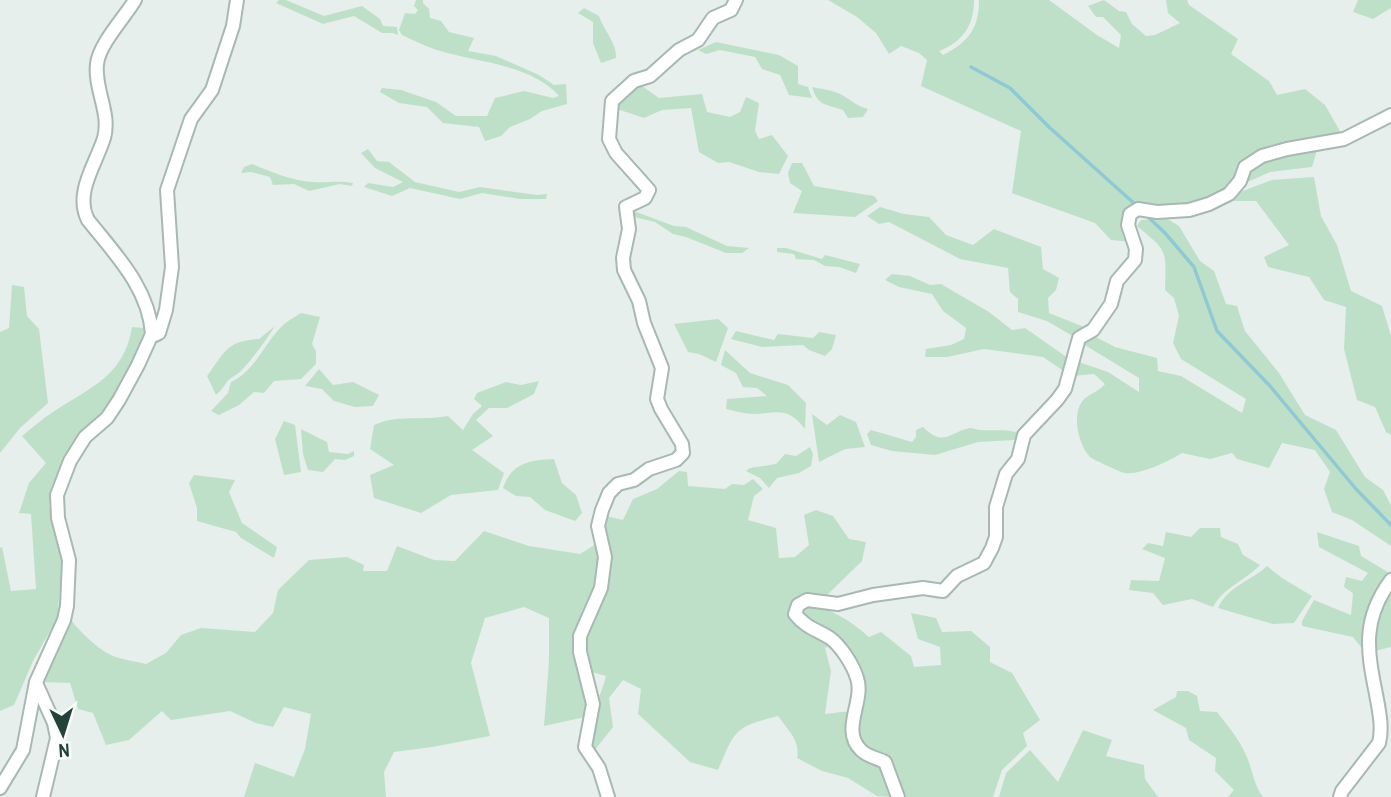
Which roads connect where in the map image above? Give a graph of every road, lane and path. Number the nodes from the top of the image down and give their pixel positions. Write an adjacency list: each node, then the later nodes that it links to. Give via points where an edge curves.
1 (135, 0): 5 (street, via 96,65 106,127 83,202 88,220 138,286)
2 (237, 0): 5 (street, via 212,90 191,119 167,190 172,267 162,324 159,333)
3 (736, 0): 10 (street, via 731,10 713,18 698,40 650,76 634,81 612,101 609,139 649,190 645,198 626,207 629,229 624,270 662,368 657,399 683,453 618,484 609,493 598,526 605,557 603,580 580,636 580,652 593,704 585,747 600,768)
4 (1391, 115): 11 (street, via 1344,139 1262,156 1245,167 1229,194 1209,204 1189,210 1138,209 1130,214 1135,260 1117,281 1111,304 1093,330 1079,338 1065,388 1024,435 1018,459 1006,474 996,507 996,537 984,563 957,576 943,591 923,588 838,604 807,600 798,605 795,614 803,624 831,639 858,679 854,742 863,753 885,762)
5 (152, 334): 7 (street, via 119,400 70,461 57,495 69,560 68,606)
6 (1391, 580): 12 (street, via 1379,597 1368,639 1379,743)
7 (36, 682): 8 (street, via 23,750); 9 (street, via 57,738)
8 (0, 788)
9 (44, 797)
10 (608, 797)
11 (898, 797)
12 (1340, 797)

